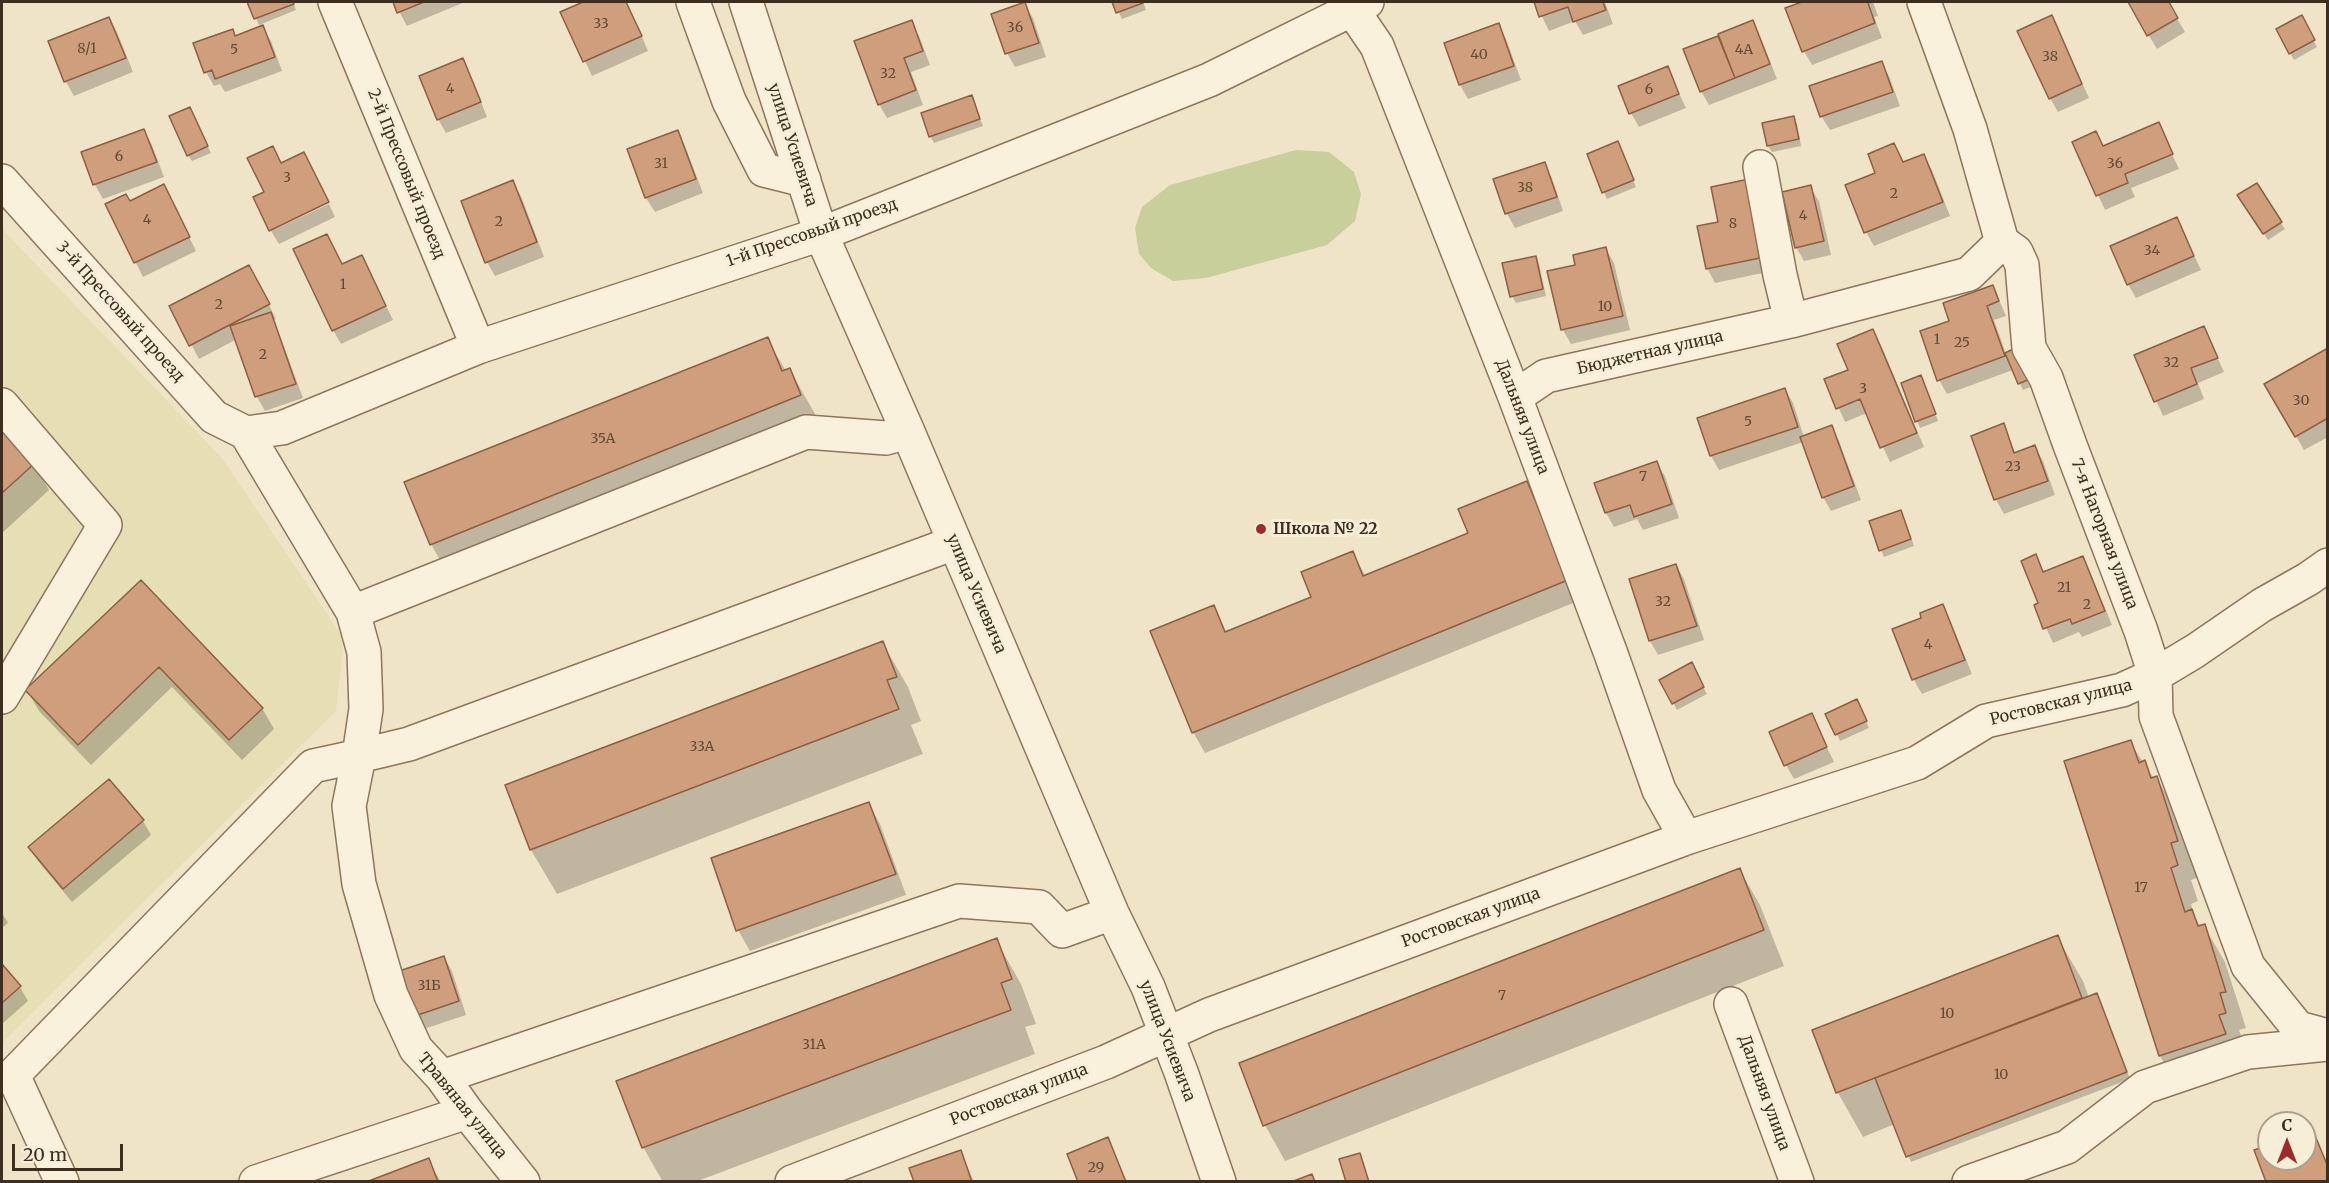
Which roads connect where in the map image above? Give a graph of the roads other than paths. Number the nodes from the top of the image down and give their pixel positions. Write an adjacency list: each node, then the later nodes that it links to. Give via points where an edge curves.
1 (335, 2): 12 (street, 2-й Прессовый проезд)
2 (693, 2): 7 (street, via 729,101 764,170)
3 (746, 2): 7 (street, улица Усиевича)
4 (1924, 2): 10 (street, 7-я Нагорная улица, via 1970,129)
5 (1355, 4): 9 (street, 1-й Прессовый проезд, via 1209,80); 13 (street, Дальняя улица, via 1377,46)
6 (1761, 167): 11 (street)
7 (804, 180): 9 (street, улица Усиевича)
8 (2, 181): 16 (street, 3-й Прессовый проезд, via 214,417)
9 (821, 234): 12 (street, 1-й Прессовый проезд); 15 (street, улица Усиевича)
10 (2002, 242): 11 (street, Бюджетная улица, via 1969,274); 20 (street, 7-я Нагорная улица, via 2016,252 2022,265 2029,348 2046,378)
11 (1791, 321): 13 (street, Бюджетная улица, via 1546,376)
12 (478, 347): 16 (street, 1-й Прессовый проезд, via 282,428)
13 (1515, 398): 23 (street, Дальняя улица, via 1659,790)
14 (2, 405): 21 (street, via 105,525)
15 (908, 432): 17 (street, улица Усиевича); 19 (street, via 886,438 806,432)
16 (246, 433): 19 (street, Травяная улица)
17 (954, 543): 22 (street, via 409,744); 24 (street, улица Усиевича)
18 (2328, 565): 20 (street, Ростовская улица)
19 (353, 612): 22 (street, Травяная улица, via 364,652 366,709)
20 (2155, 675): 23 (street, Ростовская улица, via 2122,690 1986,721 1917,763); 27 (street, 7-я Нагорная улица, via 2156,716 2248,966 2298,1028)
21 (2, 697)
22 (360, 756): 29 (street, Травяная улица, via 349,806 360,884 391,995 416,1049); 31 (street, via 314,766 13,1075)
23 (1686, 838): 26 (street, Ростовская улица)
24 (1112, 914): 26 (street, улица Усиевича); 29 (street, via 1062,931 1039,907 959,901)
25 (1731, 1004): 36 (street, Дальняя улица)
26 (1166, 1034): 34 (street, Ростовская улица, via 1106,1062); 35 (street, улица Усиевича)
27 (2328, 1036)
28 (2328, 1044): 37 (street, via 2248,1052 2145,1087 2067,1147)
29 (442, 1077): 30 (street, Травяная улица)
30 (467, 1112): 32 (street); 33 (street, Травяная улица)
31 (62, 1182)
32 (256, 1182)
33 (524, 1182)
34 (792, 1182)
35 (1219, 1182)
36 (1797, 1182)
37 (1969, 1182)

